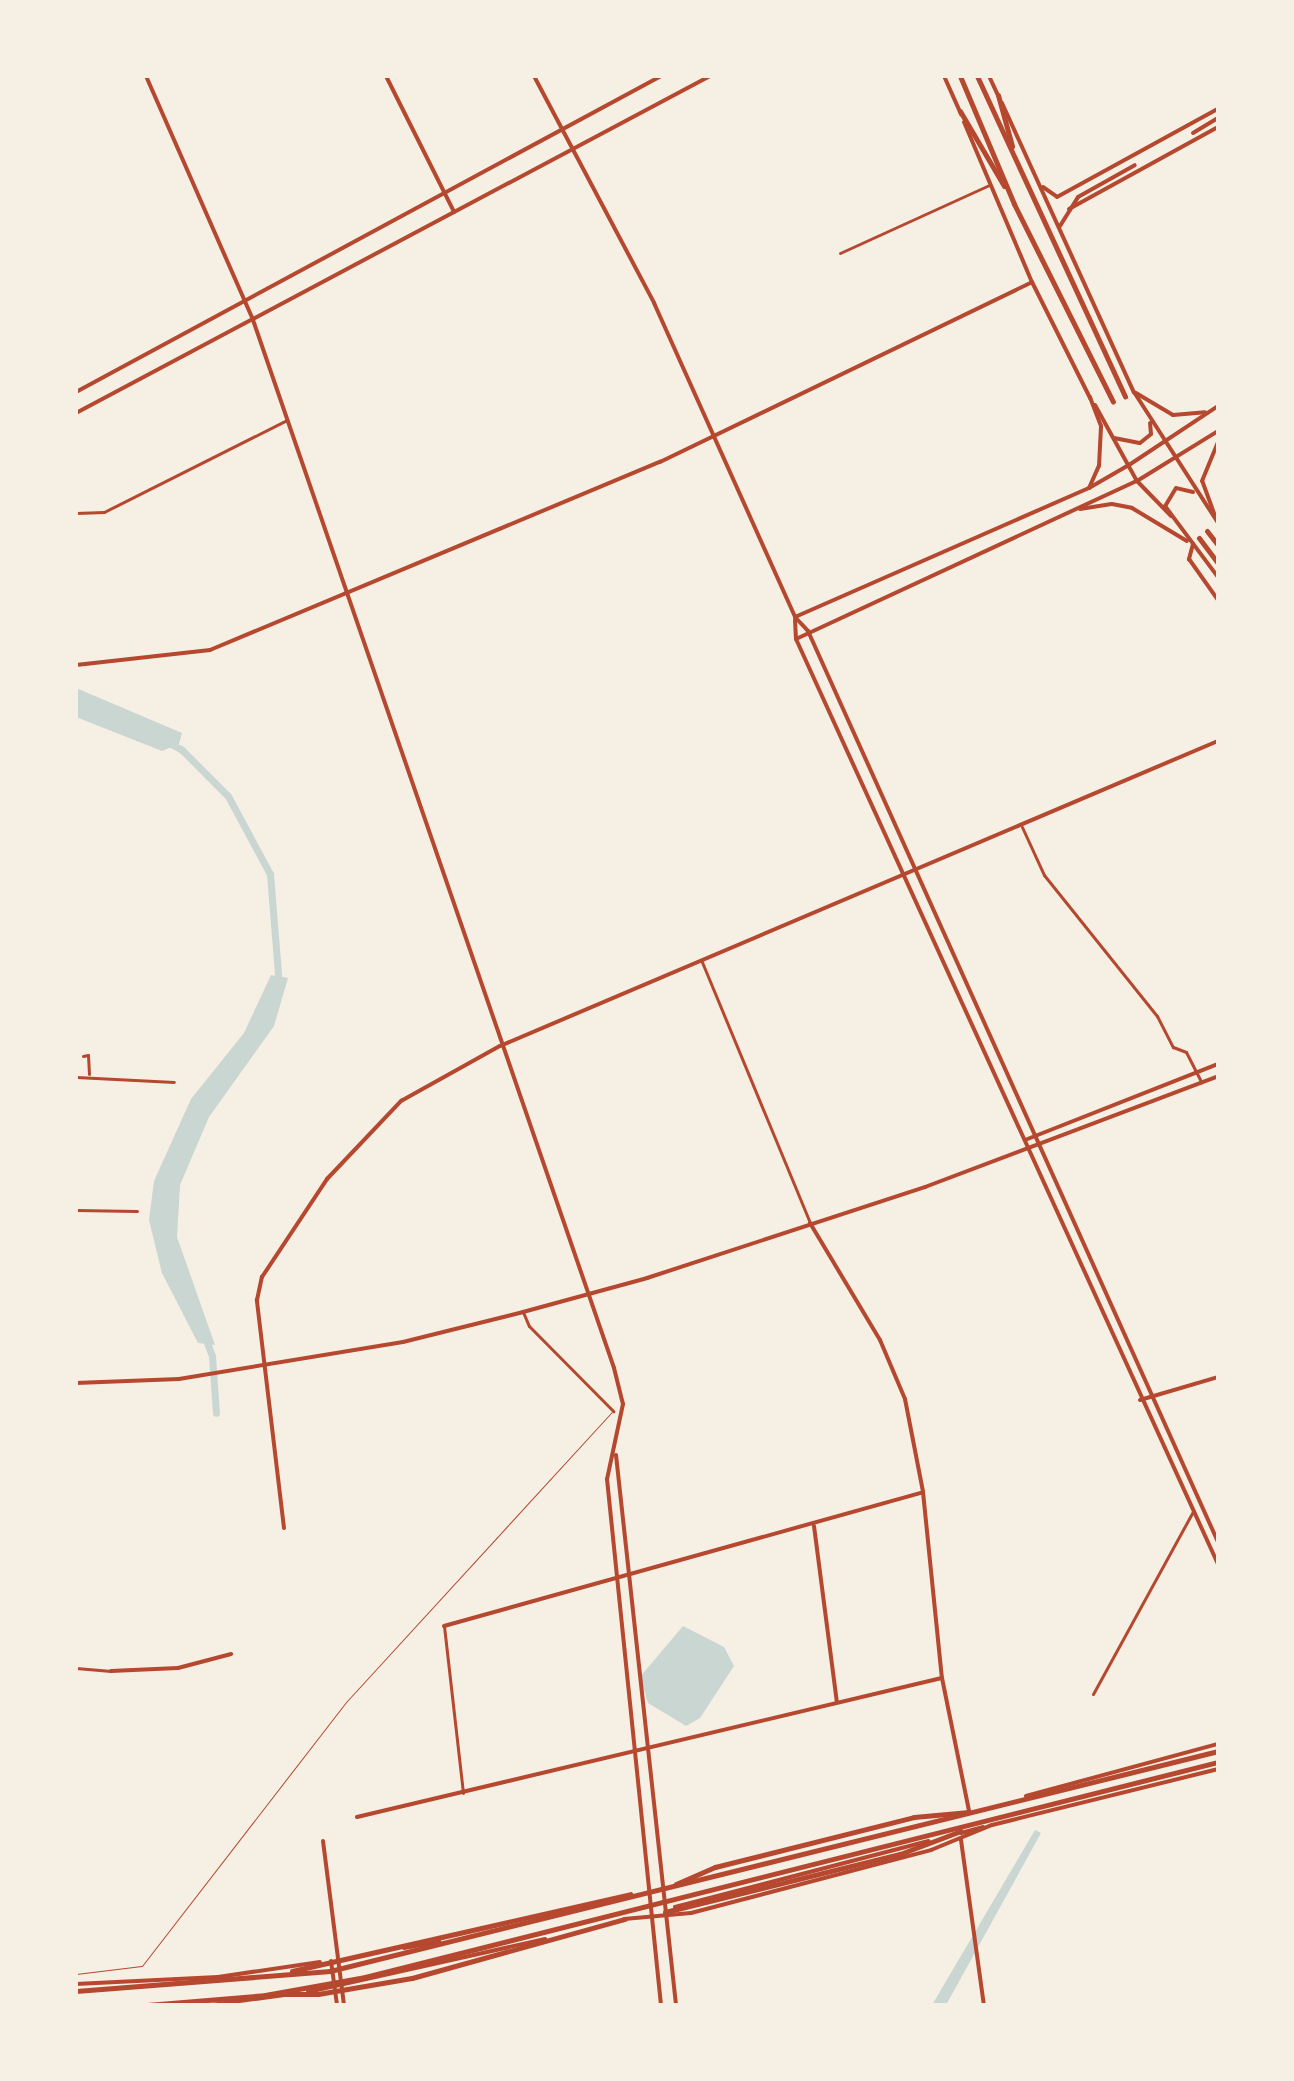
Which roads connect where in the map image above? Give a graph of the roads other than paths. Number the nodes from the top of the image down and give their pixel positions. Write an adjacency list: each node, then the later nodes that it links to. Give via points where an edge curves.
1 (146, 76): 40 (street)
2 (386, 76): 31 (street)
3 (534, 76): 16 (street)
4 (661, 76): 10 (street)
5 (710, 76): 22 (street)
6 (944, 76): 13 (street)
7 (960, 76): 34 (highway)
8 (977, 76): 27 (highway)
9 (989, 76): 11 (street)
10 (651, 78): 16 (street)
11 (998, 95): 27 (highway); 30 (street)
12 (1218, 109): 17 (street)
13 (960, 111): 29 (street); 34 (highway)
14 (1218, 118): 18 (street)
15 (1218, 127): 20 (street)
16 (563, 128): 22 (street); 31 (street)
17 (1183, 129): 19 (street); 20 (street, via 1182,137)
18 (1193, 133)
19 (1167, 139): 21 (street); 23 (street, via 1176,142)
20 (1192, 141): 23 (street)
21 (1153, 146): 24 (street); 25 (street, via 1150,154)
22 (573, 149): 36 (street); 53 (street, via 654,303)
23 (1175, 151): 25 (street)
24 (1137, 156): 28 (street, via 1144,159); 32 (street)
25 (1159, 159): 28 (street)
26 (1135, 165): 33 (street)
27 (1018, 166): 44 (highway)
28 (1143, 168): 35 (street)
29 (989, 185): 38 (street); 39 (street)
30 (1043, 187): 32 (street); 37 (street)
31 (444, 193): 36 (street); 40 (street)
32 (1057, 197): 33 (street)
33 (1078, 197): 35 (street)
34 (1014, 204): 46 (highway)
35 (1069, 209): 37 (street)
36 (454, 212): 41 (street)
37 (1060, 226): 43 (street)
38 (840, 253)
39 (1032, 282): 45 (street); 53 (street)
40 (246, 300): 41 (street); 42 (street)
41 (253, 320): 49 (street); 51 (street)
42 (76, 392)
43 (1134, 392): 48 (street, via 1173,415); 50 (street)
44 (1125, 396)
45 (1090, 397): 54 (street); 60 (street, via 1101,426 1099,466)
46 (1113, 402)
47 (1218, 406): 48 (street)
48 (1212, 410): 55 (street)
49 (76, 413)
50 (1149, 416): 54 (street, via 1152,429 1146,439 1132,445); 55 (street)
51 (287, 420): 63 (street, via 104,512); 72 (street)
52 (1218, 431): 57 (street)
53 (713, 435): 72 (street); 74 (street)
54 (1114, 438): 58 (street)
55 (1164, 441): 57 (street); 58 (street)
56 (1218, 442): 65 (street, via 1202,481)
57 (1176, 460): 59 (street); 61 (street)
58 (1129, 465): 59 (street); 60 (street)
59 (1137, 481): 62 (street); 64 (street)
60 (1089, 488): 74 (street)
61 (1197, 495): 64 (street, via 1182,487 1169,493 1165,506); 65 (street)
62 (1080, 509): 68 (street, via 1112,504 1132,508); 75 (street)
63 (76, 513)
64 (1171, 517): 68 (street)
65 (1218, 523)
66 (1207, 531): 69 (highway)
67 (1199, 538): 70 (highway)
68 (1193, 544): 71 (street); 73 (street, via 1189,559)
69 (1218, 545)
70 (1218, 563)
71 (1218, 577)
72 (345, 595): 77 (street, via 210,650); 85 (street)
73 (1218, 600)
74 (795, 617): 75 (street); 76 (street)
75 (808, 631): 76 (street); 79 (street)
76 (796, 639): 80 (street)
77 (76, 665)
78 (1218, 741): 81 (street)
79 (893, 815): 80 (street, via 889,823); 82 (street)
80 (880, 821): 83 (street)
81 (1022, 827): 82 (street); 88 (street, via 1044,875 1157,1016 1173,1047 1186,1052)
82 (918, 870): 83 (street); 94 (street)
83 (905, 876): 84 (street); 95 (street)
84 (702, 962): 85 (street); 100 (street)
85 (500, 1046): 101 (street); 103 (street, via 401,1101 327,1179 262,1277 257,1300)
86 (83, 1056): 89 (street, via 88,1055)
87 (1218, 1064): 88 (street)
88 (1196, 1072): 93 (street); 94 (street)
89 (89, 1074): 91 (street); 92 (street)
90 (1218, 1076): 93 (street)
91 (76, 1077)
92 (174, 1082)
93 (1201, 1082): 96 (street)
94 (1034, 1136): 95 (street); 96 (street)
95 (1025, 1140): 97 (street)
96 (1037, 1145): 97 (street); 106 (street)
97 (1029, 1149): 100 (street); 107 (street)
98 (76, 1210): 99 (street)
99 (137, 1211)
100 (810, 1223): 101 (street); 110 (street, via 898,1377)
101 (588, 1294): 102 (street); 109 (street, via 623,1404)
102 (523, 1312): 103 (street, via 403,1342); 108 (street, via 529,1326)
103 (264, 1366): 105 (street, via 200,1376); 113 (street)
104 (1218, 1377): 106 (street)
105 (76, 1383)
106 (1149, 1397): 107 (street); 114 (street)
107 (1140, 1400): 111 (street)
108 (613, 1411): 147 (lane, via 347,1701 142,1966)
109 (615, 1453): 116 (street); 117 (street, via 607,1479)
110 (923, 1492): 112 (street); 122 (street)
111 (1193, 1511): 115 (street); 123 (street)
112 (814, 1526): 116 (street); 124 (street)
113 (284, 1528)
114 (1218, 1542)
115 (1218, 1564)
116 (630, 1577): 117 (street); 126 (street)
117 (617, 1580): 118 (street); 128 (street)
118 (444, 1626): 131 (street)
119 (231, 1654): 121 (street, via 178,1668)
120 (76, 1668): 121 (street)
121 (111, 1671)
122 (942, 1678): 124 (street); 132 (street)
123 (1093, 1694)
124 (837, 1703): 126 (street)
125 (1218, 1744): 132 (street)
126 (649, 1749): 128 (street); 139 (street)
127 (1218, 1751): 133 (highway)
128 (634, 1753): 131 (street); 140 (street)
129 (1218, 1762): 135 (highway)
130 (1218, 1769): 135 (street)
131 (463, 1793): 134 (street)
132 (969, 1811): 138 (street)
133 (986, 1811): 138 (highway, via 914,1817 715,1867); 148 (highway, via 440,1948 330,1971)
134 (357, 1817)
135 (989, 1823): 136 (street); 142 (street); 142 (highway, via 900,1854); 152 (highway, via 379,1974)
136 (961, 1840): 142 (street, via 691,1913); 159 (street)
137 (323, 1841): 145 (street)
138 (676, 1884): 139 (street)
139 (663, 1886): 140 (street); 142 (street)
140 (647, 1890): 141 (street); 143 (street)
141 (630, 1894): 145 (street, via 438,1942); 148 (highway, via 566,1905 362,1959)
142 (665, 1912): 143 (street); 158 (street)
143 (648, 1915): 144 (street); 157 (street)
144 (625, 1919): 150 (street); 152 (highway, via 412,1978 318,1994)
145 (338, 1959): 146 (street); 150 (street)
146 (331, 1961): 149 (street, via 218,1977); 150 (street)
147 (76, 1974)
148 (262, 1977): 151 (highway)
149 (76, 1984)
150 (338, 1987): 154 (street); 155 (street); 156 (street)
151 (76, 1991)
152 (265, 1995): 153 (highway)
153 (147, 2005)
154 (211, 2005)
155 (337, 2005)
156 (344, 2005)
157 (661, 2005)
158 (676, 2005)
159 (984, 2005)

